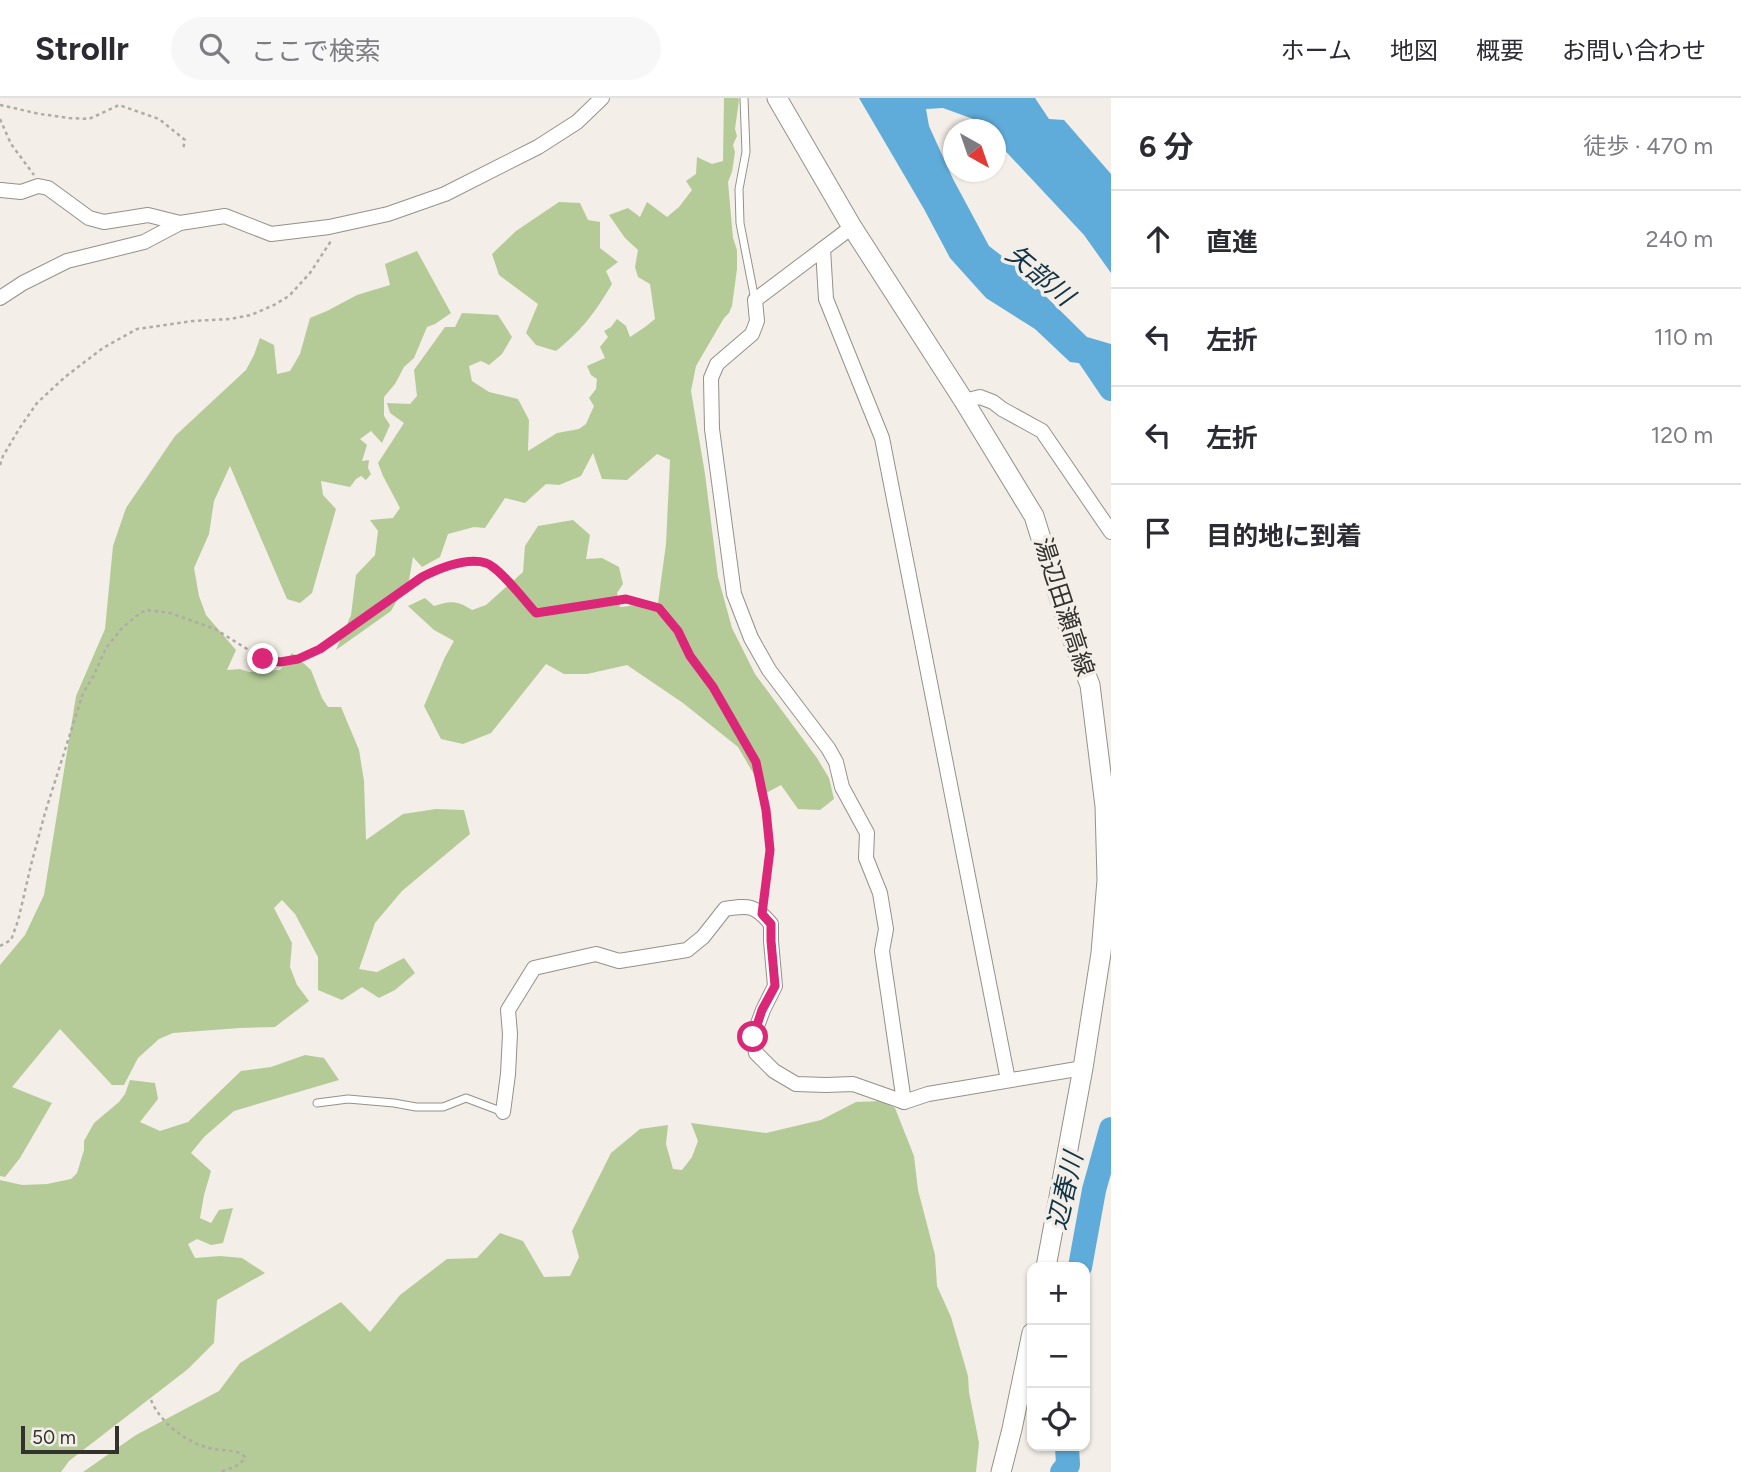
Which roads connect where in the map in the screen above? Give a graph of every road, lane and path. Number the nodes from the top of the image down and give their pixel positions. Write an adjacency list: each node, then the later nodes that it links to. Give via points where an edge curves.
1 (602, 98): 10 (street, via 578,122 538,147 445,194)
2 (744, 98): 14 (lane, via 746,152 739,189 740,223)
3 (777, 98): 11 (main road, 湯辺田瀬高線)
4 (0, 105): 6 (path, via 89,118 119,105 159,119 186,140)
5 (0, 119): 7 (path, via 10,144 33,172)
6 (183, 149)
7 (38, 186): 8 (street); 9 (street, via 48,188 89,218 104,222 148,215)
8 (0, 195)
9 (180, 223): 10 (street, via 225,216 271,234); 13 (street, via 144,242 67,261)
10 (329, 227): 16 (path, via 332,239 310,273 274,305 230,319 137,329 103,348 37,403)
11 (852, 227): 12 (street); 15 (main road, 湯辺田瀬高線)
12 (823, 249): 14 (street); 22 (street, via 827,299 883,438)
13 (0, 298)
14 (755, 300): 23 (street, via 757,321 751,334 718,364 711,379 712,429 734,594 769,670 836,762 842,787 867,833 866,858 880,893 886,929 882,951)
15 (964, 401): 17 (street, via 980,397 1042,430); 20 (main road, 湯辺田瀬高線, via 1034,516 1090,685 1105,806)
16 (0, 465)
17 (1111, 532)
18 (762, 914): 19 (path, via 770,850 756,762 678,631 659,608 626,599 536,613 498,571 487,563 467,562 422,577 320,649 280,662 263,659 215,629 170,613 140,613 106,648 83,693 45,813 19,921 11,940); 23 (street, via 771,924 775,986 753,1037 756,1053 796,1084 853,1084); 25 (street, via 746,905 726,909 687,950 619,961 596,954 534,968 508,1010 509,1074)
19 (0, 946)
20 (1106, 952): 21 (main road, 湯辺田瀬高線)
21 (1083, 1068): 22 (street); 26 (main road, 湯辺田瀬高線)
22 (1008, 1080): 23 (street)
23 (904, 1101)
24 (317, 1103): 25 (lane, via 348,1099 443,1107 466,1098)
25 (503, 1112)
26 (1047, 1262)
27 (1027, 1357): 30 (main road)
28 (151, 1400): 29 (path, via 172,1429 188,1440 244,1457)
29 (219, 1472)
30 (1001, 1472)

